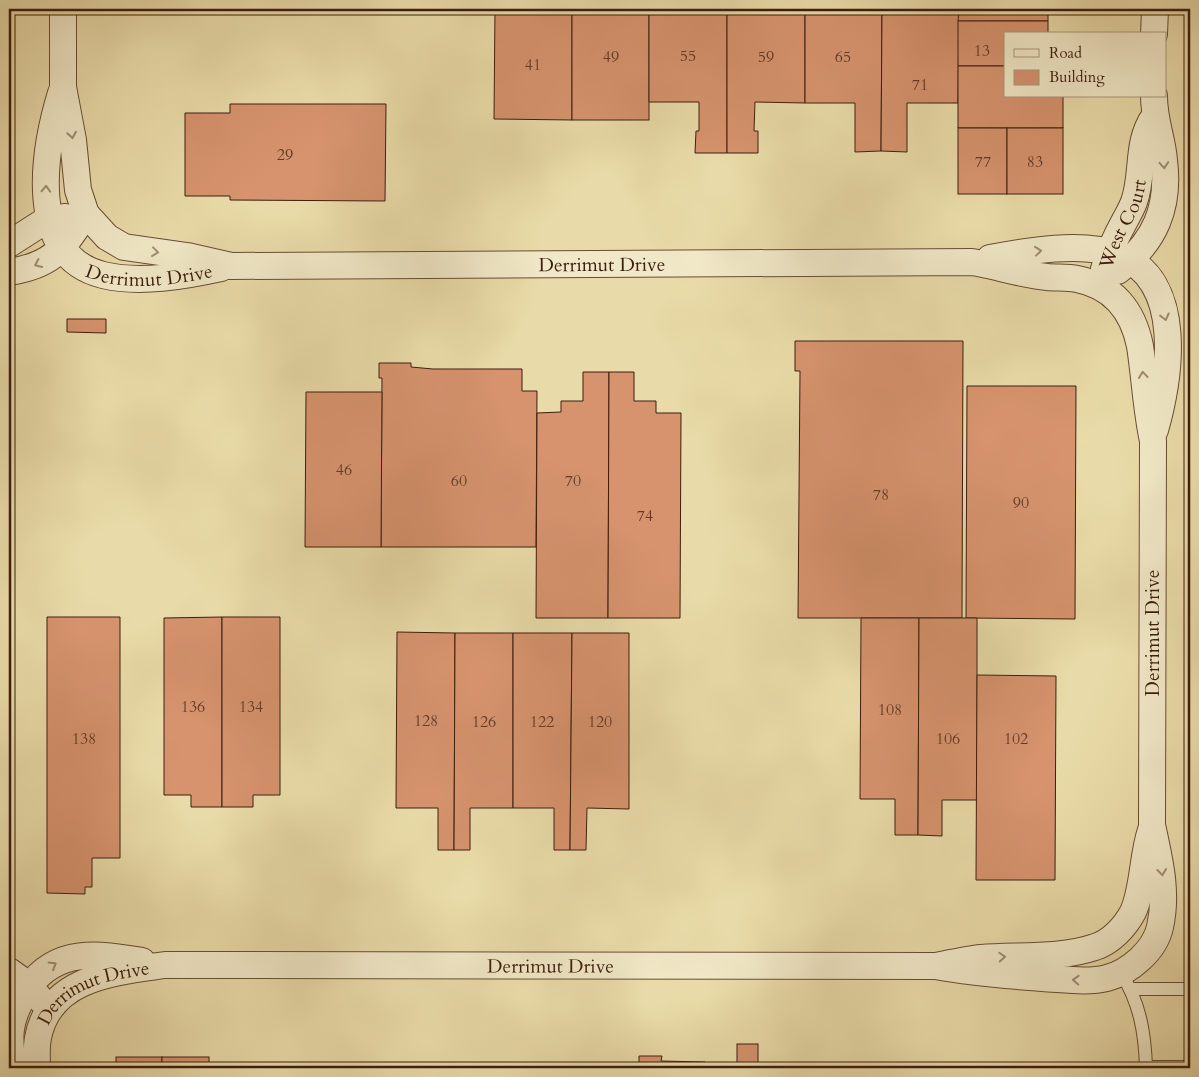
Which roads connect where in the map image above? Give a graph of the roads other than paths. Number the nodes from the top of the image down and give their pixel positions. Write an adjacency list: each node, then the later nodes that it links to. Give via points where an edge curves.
1 (63, 9): 4 (street, Derrimut Drive)
2 (1154, 9): 3 (street)
3 (1154, 32)
4 (63, 88): 6 (street, Derrimut Drive, one-way to 6, via 78,190); 7 (street, Derrimut Drive, one-way to 4, via 50,137)
5 (1154, 107): 10 (street, West Court, via 1164,160 1164,202 1153,233 1143,248)
6 (86, 214): 7 (street); 9 (street); 12 (street, Derrimut Drive, one-way to 12, via 108,237 124,247)
7 (48, 219): 8 (street); 9 (street, Derrimut Drive)
8 (9, 244)
9 (63, 248): 12 (street, Derrimut Drive, via 78,264 102,275 125,279 194,274); 13 (street, one-way to 13, via 41,263)
10 (1120, 257): 11 (street, Derrimut Drive, one-way to 10, via 1040,250 1076,249); 14 (street, West Court); 15 (street, Derrimut Drive, one-way to 15, via 1144,272 1155,287 1166,318 1166,381)
11 (972, 262): 12 (street, Derrimut Drive); 14 (street, Derrimut Drive, via 1046,277 1078,279)
12 (231, 266)
13 (9, 272)
14 (1099, 287): 15 (street, Derrimut Drive, one-way to 14, via 1135,327 1119,300)
15 (1153, 441): 16 (street, Derrimut Drive)
16 (1152, 825): 17 (street, Derrimut Drive, via 1132,912 1123,926); 21 (street, Derrimut Drive, one-way to 21, via 1163,888 1160,928)
17 (1103, 944): 19 (street, Derrimut Drive, one-way to 17, via 980,958 1052,954); 21 (street)
18 (165, 965): 19 (street, Derrimut Drive); 22 (street, Derrimut Drive, one-way to 18, via 53,963 74,956 111,956); 25 (street, Derrimut Drive, via 116,972 87,981 67,991)
19 (936, 966): 21 (street, Derrimut Drive, one-way to 19, via 979,974)
20 (9, 971): 22 (street)
21 (1126, 981): 23 (lane); 29 (lane, via 1139,1008)
22 (30, 986): 24 (street, Derrimut Drive); 25 (street)
23 (1190, 989)
24 (12, 1009): 25 (street); 27 (street, Derrimut Drive)
25 (50, 1011): 28 (street, Derrimut Drive, via 38,1038)
26 (1190, 1067): 29 (lane)
27 (12, 1068)
28 (37, 1068)
29 (1146, 1068)

